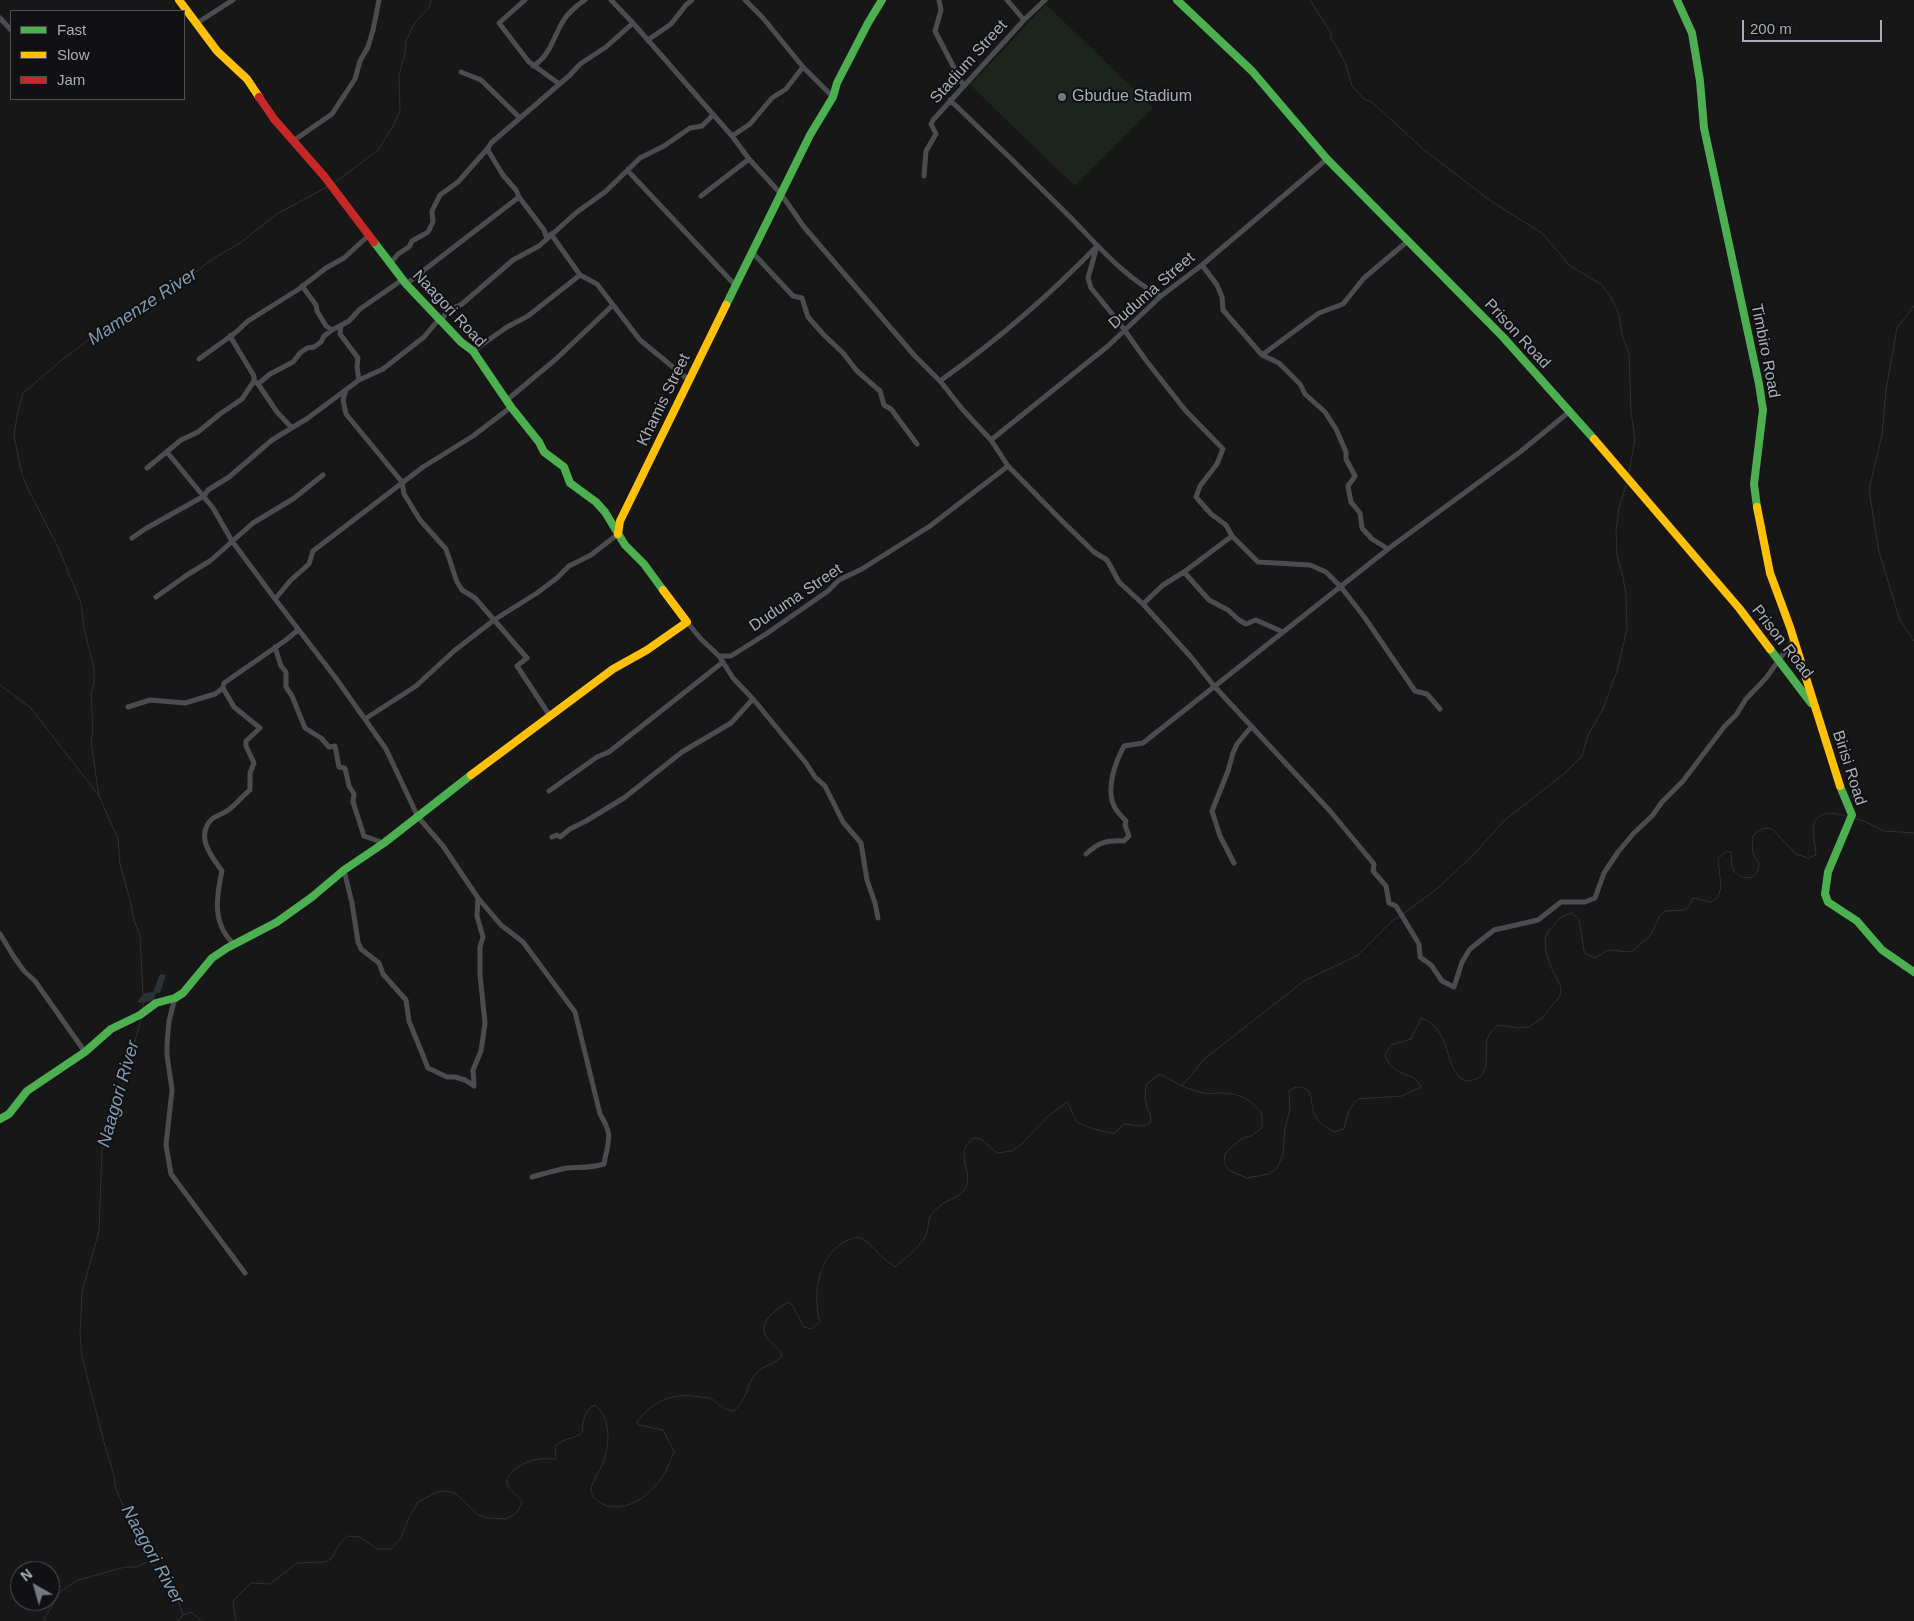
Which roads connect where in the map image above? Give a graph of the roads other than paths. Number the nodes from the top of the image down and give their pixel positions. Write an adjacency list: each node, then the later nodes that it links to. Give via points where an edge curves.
1 (179, 0): 18 (street, Naagori Road)
2 (233, 0): 18 (street)
3 (379, 0): 31 (street, via 368,47 355,79 332,114)
4 (525, 0): 21 (street, via 499,23)
5 (585, 0): 21 (street, via 574,7 562,22 542,60)
6 (611, 0): 17 (street)
7 (692, 0): 20 (street, via 671,24)
8 (745, 0): 22 (street)
9 (882, 0): 26 (street, Khamis Street)
10 (939, 0): 25 (street, via 941,10 935,31)
11 (1007, 0): 16 (street)
12 (1045, 0): 16 (street, Stadium Street)
13 (1177, 0): 34 (street, Prison Road, via 1252,72)
14 (1677, 0): 91 (street, Timbiro Road, via 1692,32 1704,128 1759,384 1763,410 1754,484 1756,503 1770,573)
15 (0, 18): 19 (street)
16 (1024, 20): 25 (street, Stadium Street)
17 (633, 23): 20 (street); 24 (street)
18 (197, 24): 31 (street, Naagori Road, via 216,51 247,79)
19 (10, 29)
20 (648, 40): 28 (street)
21 (533, 66): 24 (street)
22 (803, 66): 26 (street); 30 (street, via 786,89 772,98 750,124)
23 (461, 72): 29 (street, via 481,80)
24 (558, 83): 29 (street)
25 (963, 85): 27 (street, Stadium Street)
26 (832, 96): 37 (street, Khamis Street)
27 (950, 100): 36 (street, Stadium Street, via 931,124 936,134 926,151); 43 (street)
28 (713, 115): 30 (street); 35 (street, via 702,126 682,132)
29 (520, 118): 32 (street)
30 (732, 136): 33 (street)
31 (293, 141): 40 (street, Naagori Road, via 324,176)
32 (488, 148): 39 (street, via 502,175); 45 (street, via 458,182 440,195 432,211 433,222 428,232 412,241)
33 (749, 159): 37 (street); 38 (street)
34 (1327, 159): 42 (street, Prison Road); 46 (street, Duduma Street)
35 (628, 168): 41 (street, via 605,192); 50 (street)
36 (924, 176)
37 (781, 194): 44 (street, Khamis Street); 63 (street, via 804,227)
38 (701, 196)
39 (519, 197): 41 (street); 48 (street)
40 (368, 236): 45 (street, Naagori Road); 49 (street, via 344,258)
41 (549, 236): 47 (street); 53 (street, via 503,268 462,304 447,311)
42 (1409, 240): 59 (street, via 1364,278 1343,304 1319,313); 67 (street, Prison Road)
43 (1097, 246): 51 (street, via 1143,285); 56 (street, via 1088,278 1091,288); 63 (street, via 998,338)
44 (752, 252): 50 (street, Khamis Street); 70 (street, via 793,296 802,298 808,317 857,371 880,391 884,405 891,409)
45 (390, 264): 48 (street, Naagori Road)
46 (1202, 265): 51 (street, Duduma Street); 59 (street, via 1220,291 1223,310)
47 (580, 276): 52 (street, via 597,284); 58 (street, via 528,316)
48 (404, 282): 53 (street, Naagori Road); 54 (street, via 368,303)
49 (302, 286): 55 (street, via 326,326); 57 (street)
50 (736, 286): 62 (street, Khamis Street)
51 (1162, 296): 56 (street, Duduma Street)
52 (612, 305): 62 (street, via 640,340); 66 (street)
53 (441, 319): 58 (street, Naagori Road); 61 (street, via 424,337 383,369)
54 (341, 326): 55 (street); 61 (street, via 340,334 358,358)
55 (332, 330): 64 (street, via 321,342 300,353 294,362)
56 (1126, 331): 69 (street, Duduma Street); 78 (street, via 1185,410 1223,449 1196,497 1226,525)
57 (230, 336): 60 (street); 64 (street)
58 (473, 351): 66 (street, Naagori Road)
59 (1262, 355): 81 (street, via 1279,363 1336,428 1354,476 1348,486 1351,502 1360,513 1362,528)
60 (199, 359)
61 (359, 380): 65 (street)
62 (690, 380): 77 (street, Khamis Street, via 620,521)
63 (940, 382): 69 (street)
64 (256, 383): 68 (street); 71 (street, via 242,399)
65 (346, 390): 68 (street); 75 (street, via 343,400 346,414)
66 (509, 404): 75 (street, via 473,436); 77 (street, Naagori Road, via 544,452 564,468 570,483 596,502)
67 (1570, 412): 81 (street); 95 (street, Prison Road, via 1739,608)
68 (292, 428): 76 (street)
69 (992, 440): 72 (street)
70 (916, 444)
71 (167, 452): 73 (street); 76 (street)
72 (1008, 466): 86 (street, via 1075,534 1107,560 1119,582); 94 (street, Duduma Street, via 930,526 839,580 828,591)
73 (147, 468)
74 (323, 475): 80 (street)
75 (402, 482): 85 (street, via 313,551 309,564); 87 (street, via 404,494 420,520 446,549 462,590 475,598)
76 (204, 496): 79 (street); 80 (street)
77 (618, 534): 87 (street); 88 (street, Naagori Road)
78 (1232, 536): 82 (street); 83 (street, via 1258,562 1310,565 1326,572)
79 (132, 538)
80 (232, 541): 84 (street, via 210,561); 85 (street)
81 (1388, 549): 83 (street)
82 (1184, 572): 86 (street, via 1163,585); 90 (street, via 1209,600 1239,620 1246,624 1256,620)
83 (1341, 587): 90 (street); 103 (street, via 1415,691 1426,694)
84 (156, 597)
85 (275, 599): 89 (street)
86 (1143, 604): 98 (street)
87 (494, 620): 104 (street, via 527,658 517,666); 105 (street, via 416,686)
88 (687, 622): 93 (street, Naagori Road); 104 (street, via 613,669)
89 (298, 630): 92 (street); 105 (street)
90 (1283, 632): 98 (street)
91 (1794, 639): 95 (street); 102 (street, Timbiro Road)
92 (275, 648): 99 (street, via 224,683); 110 (street, via 286,672 286,687 305,728 329,747 334,746 338,767 346,768 364,836)
93 (719, 656): 94 (street); 96 (street, Naagori Road)
94 (731, 656): 97 (street)
95 (1779, 660): 102 (street, Prison Road); 106 (street, via 1683,781 1618,852 1604,873 1595,898 1585,902 1562,902 1538,920 1494,930 1470,950 1454,986 1442,981 1431,965 1420,957 1419,944 1396,906 1390,904 1386,886 1373,871 1374,864 1330,811)
96 (723, 662): 97 (street, Naagori Road); 107 (street, via 609,752)
97 (727, 667): 100 (street, Naagori Road)
98 (1214, 686): 106 (street); 111 (street, via 1143,743 1124,746 1116,762 1111,795 1115,808 1126,821 1129,836 1124,841 1106,841 1096,845)
99 (224, 688): 101 (street, via 185,703 150,700); 117 (street, via 234,708 260,728 246,741 254,763 250,790 209,822 204,838 222,871 216,900 225,936)
100 (753, 699): 109 (street, via 731,723 682,752 624,798 560,837); 115 (street, Naagori Road, via 825,786 843,822 861,843)
101 (128, 707)
102 (1814, 707): 118 (street, Birisi Road, via 1852,815 1839,840 1825,895 1828,902 1857,921 1882,950)
103 (1440, 709)
104 (550, 716): 108 (street)
105 (365, 720): 108 (street, via 386,750)
106 (1251, 727): 112 (street, via 1237,744 1212,811)
107 (549, 791)
108 (418, 816): 110 (street); 114 (street)
109 (552, 837)
110 (384, 844): 113 (street)
111 (1086, 854)
112 (1234, 863)
113 (344, 870): 114 (street, via 358,942 406,1000 409,1021 428,1068 474,1086 473,1070 481,1050 485,1023 480,975 483,937 477,916); 117 (street, via 277,922)
114 (478, 898): 122 (street, via 501,925 523,942 575,1012 600,1114 610,1138 604,1164)
115 (878, 918)
116 (0, 934): 120 (street)
117 (235, 945): 119 (street, via 212,958)
118 (1914, 972)
119 (175, 998): 120 (street, via 156,1003 111,1029); 123 (street, via 167,1044 172,1090 166,1145 171,1174)
120 (84, 1052): 121 (street, via 27,1091)
121 (0, 1119)
122 (532, 1177)
123 (245, 1273)

